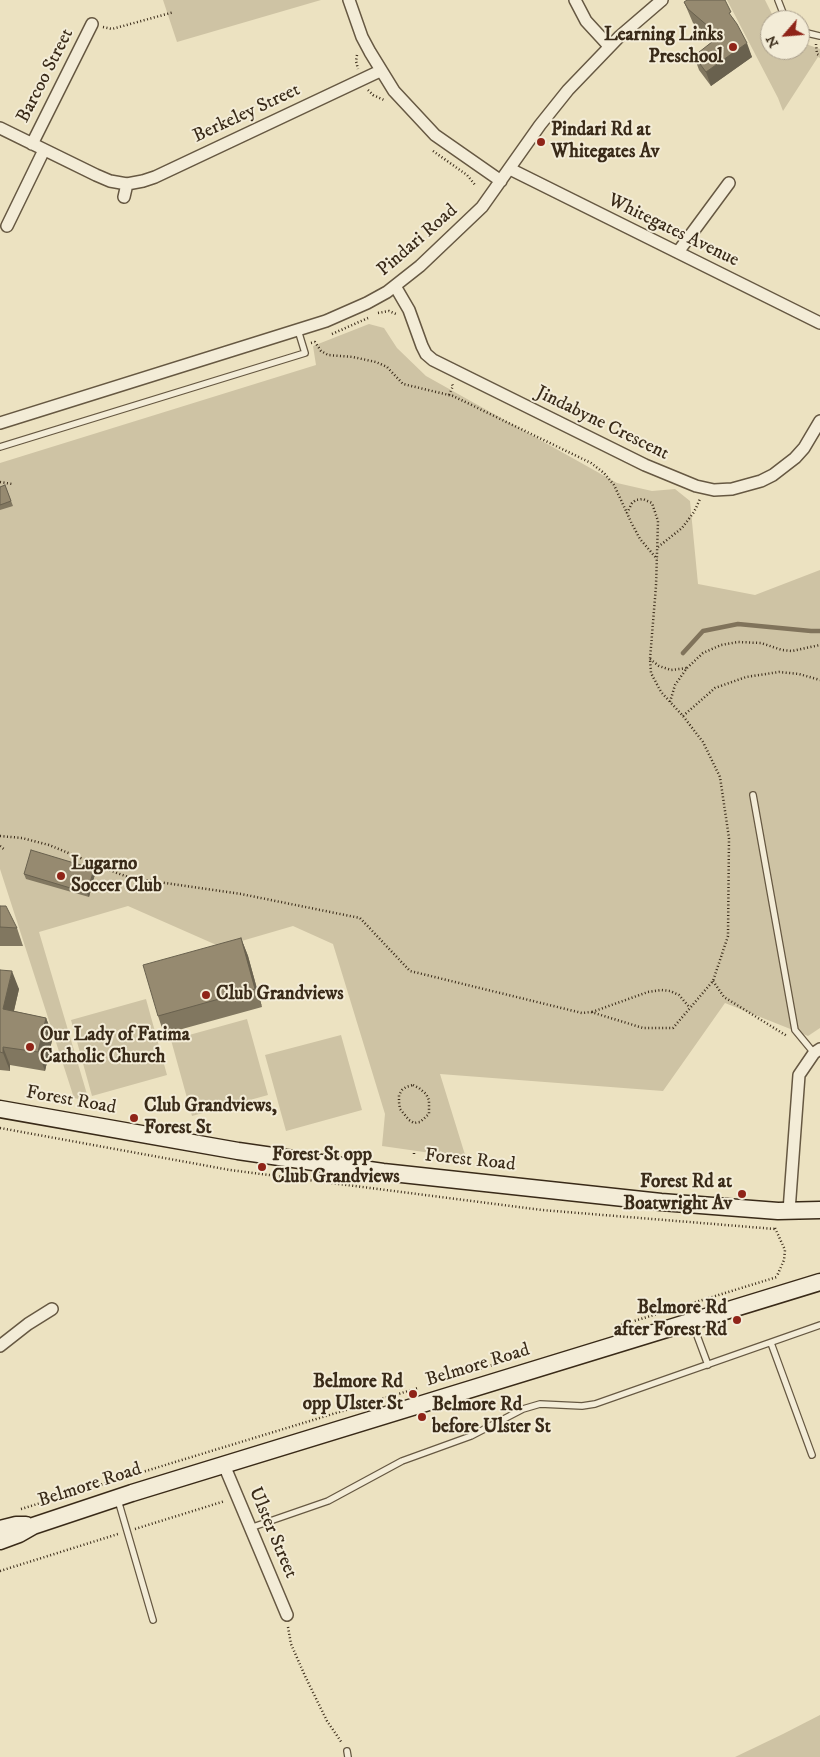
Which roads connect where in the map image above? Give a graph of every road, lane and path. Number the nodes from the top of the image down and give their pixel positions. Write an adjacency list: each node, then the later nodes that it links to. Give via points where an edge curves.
1 (349, 0): 7 (street, via 362,37)
2 (575, 0): 6 (street, via 586,21)
3 (662, 0): 6 (street, Pindari Road)
4 (174, 12): 5 (path, via 112,29)
5 (92, 24): 9 (street, Barcoo Street)
6 (609, 46): 11 (street, Pindari Road, via 558,103)
7 (380, 71): 12 (street, via 435,135); 14 (street, Berkeley Street, via 155,177)
8 (0, 128): 9 (street, Berkeley Street)
9 (32, 144): 10 (street, Berkeley Street)
10 (44, 150): 14 (street, Berkeley Street, via 110,181); 16 (street)
11 (510, 169): 12 (street, Pindari Road); 17 (street, Whitegates Avenue)
12 (501, 181): 18 (street, Pindari Road, via 478,211)
13 (729, 183): 17 (street)
14 (127, 184): 15 (street)
15 (124, 197)
16 (7, 226)
17 (678, 252): 20 (street, Whitegates Avenue)
18 (395, 286): 21 (street, Pindari Road, via 347,313); 33 (street, Jindabyne Crescent, via 410,310 426,354 433,360 645,465)
19 (400, 317): 22 (path, via 381,312)
20 (820, 323)
21 (298, 330): 25 (lane); 29 (street, Pindari Road)
22 (326, 336)
23 (320, 338): 24 (path)
24 (315, 342): 25 (path); 27 (path, via 324,354 376,362 403,384)
25 (303, 346): 30 (lane, via 305,353)
26 (450, 380): 27 (path)
27 (449, 395): 34 (path, via 592,463 614,485)
28 (820, 421): 33 (street, Jindabyne Crescent, via 799,453 773,475 732,489)
29 (0, 423)
30 (0, 448)
31 (0, 482): 32 (path)
32 (12, 484)
33 (704, 488): 35 (path, via 686,523)
34 (627, 513): 35 (path, via 636,500 652,503 658,520); 36 (path, via 636,533)
35 (658, 547): 36 (path)
36 (657, 559): 38 (path)
37 (820, 645): 39 (path, via 792,651 761,643 738,642 703,654)
38 (650, 659): 39 (path, via 671,670); 41 (path, via 654,682)
39 (687, 668): 41 (path, via 675,684)
40 (820, 680): 42 (path, via 779,672 746,677 715,688)
41 (670, 702): 42 (path)
42 (683, 716): 47 (path, via 703,742 720,778 729,838 728,936)
43 (753, 795): 51 (lane, via 795,1030)
44 (0, 836): 49 (path, via 42,842 131,878 241,894 360,918 410,970 582,1013)
45 (0, 846): 46 (path)
46 (5, 850)
47 (713, 981): 48 (path); 50 (path, via 724,997)
48 (690, 1008): 49 (path, via 679,995 662,990); 49 (path, via 673,1028 643,1028)
49 (591, 1012)
50 (790, 1038)
51 (817, 1051): 55 (street, via 799,1074)
52 (0, 1109): 55 (street, Forest Road, via 238,1152 376,1171 661,1202)
53 (400, 1109): 53 (path, via 399,1095 406,1087 413,1085 419,1088 429,1100 428,1114 420,1122 409,1120)
54 (820, 1210): 55 (street, Forest Road)
55 (781, 1211): 56 (path, via 774,1226 785,1250)
56 (777, 1277): 58 (path); 62 (path)
57 (820, 1282): 58 (street, Belmore Road)
58 (780, 1295): 60 (street, Belmore Road)
59 (52, 1309): 64 (street)
60 (692, 1321): 66 (lane); 70 (street, Belmore Road)
61 (820, 1325): 63 (lane)
62 (610, 1329)
63 (771, 1343): 66 (lane); 69 (lane)
64 (0, 1346)
65 (505, 1362): 67 (path)
66 (708, 1365): 76 (lane, via 595,1404 550,1403 523,1409 470,1436 402,1462 328,1501)
67 (437, 1382)
68 (418, 1388): 73 (path)
69 (812, 1455)
70 (224, 1465): 71 (street, Belmore Road); 76 (street, Ulster Street)
71 (117, 1498): 74 (street, Belmore Road); 77 (lane)
72 (228, 1500): 77 (path)
73 (18, 1510)
74 (33, 1526): 75 (street, Belmore Road); 78 (street, Belmore Road)
75 (0, 1528)
76 (250, 1528): 80 (street, Ulster Street)
77 (127, 1531): 79 (path); 81 (lane)
78 (0, 1541)
79 (0, 1571)
80 (287, 1615): 82 (path, via 291,1644 326,1721)
81 (153, 1620)
82 (347, 1754)

